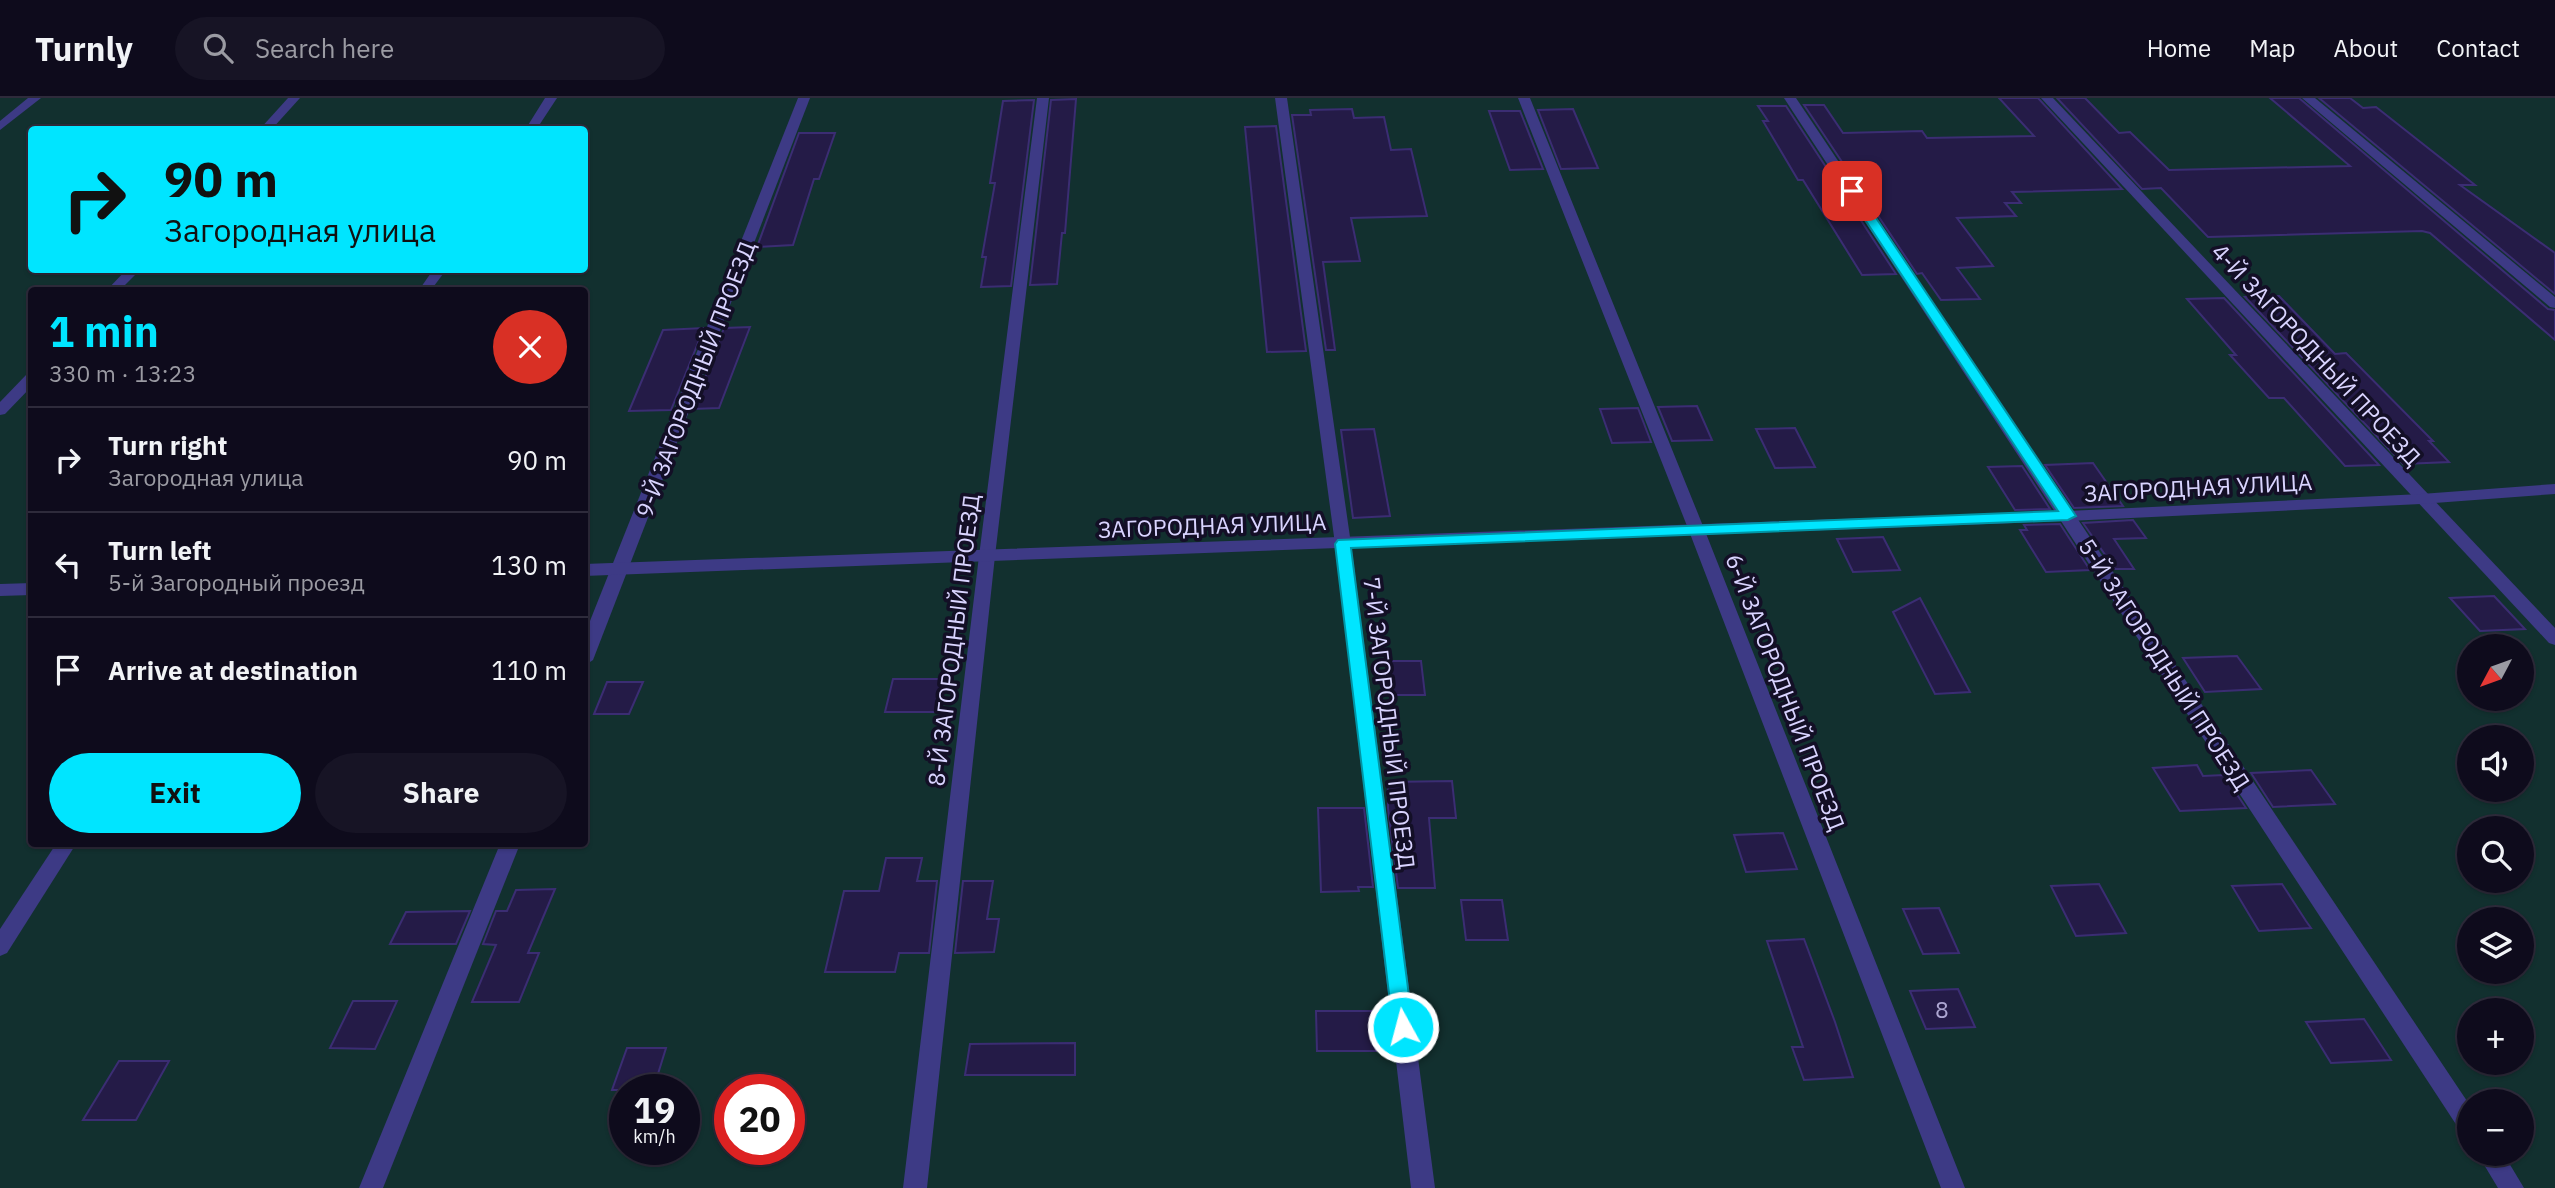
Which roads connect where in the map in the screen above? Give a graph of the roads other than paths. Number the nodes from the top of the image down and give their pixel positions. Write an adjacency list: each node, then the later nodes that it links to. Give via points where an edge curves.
1 (35, 98): 13 (street)
2 (294, 98): 11 (street)
3 (551, 98): 12 (street)
4 (804, 98): 25 (street, 9-Й ЗАГОРОДНЫЙ ПРОЕЗД)
5 (1043, 98): 24 (street, 8-Й ЗАГОРОДНЫЙ ПРОЕЗД)
6 (1280, 98): 23 (street, 7-Й ЗАГОРОДНЫЙ ПРОЕЗД)
7 (1524, 98): 22 (street, 6-Й ЗАГОРОДНЫЙ ПРОЕЗД)
8 (1790, 98): 21 (street, 5-Й ЗАГОРОДНЫЙ ПРОЕЗД)
9 (2047, 98): 20 (street, 4-Й ЗАГОРОДНЫЙ ПРОЕЗД)
10 (2308, 98): 16 (street)
11 (268, 126)
12 (533, 126)
13 (0, 127)
14 (130, 273): 15 (street)
15 (116, 287)
16 (2555, 304)
17 (28, 381): 18 (street)
18 (0, 411)
19 (2555, 489): 20 (street, ЗАГОРОДНАЯ УЛИЦА)
20 (2421, 499): 21 (street, ЗАГОРОДНАЯ УЛИЦА); 29 (street, 4-Й ЗАГОРОДНЫЙ ПРОЕЗД)
21 (2068, 516): 22 (street, ЗАГОРОДНАЯ УЛИЦА); 34 (street, 5-Й ЗАГОРОДНЫЙ ПРОЕЗД)
22 (1697, 531): 23 (street, ЗАГОРОДНАЯ УЛИЦА); 39 (street, 6-Й ЗАГОРОДНЫЙ ПРОЕЗД)
23 (1343, 544): 24 (street, ЗАГОРОДНАЯ УЛИЦА); 38 (street, 7-Й ЗАГОРОДНЫЙ ПРОЕЗД)
24 (987, 556): 25 (street, ЗАГОРОДНАЯ УЛИЦА); 37 (street, 8-Й ЗАГОРОДНЫЙ ПРОЕЗД)
25 (621, 569): 26 (street, ЗАГОРОДНАЯ УЛИЦА); 30 (street, 9-Й ЗАГОРОДНЫЙ ПРОЕЗД)
26 (588, 570)
27 (28, 589): 28 (street)
28 (0, 590)
29 (2555, 639)
30 (588, 650)
31 (64, 847): 33 (street)
32 (509, 847): 36 (street)
33 (0, 947)
34 (2457, 1106)
35 (2498, 1166): 40 (street)
36 (371, 1188)
37 (915, 1188)
38 (1423, 1188)
39 (1953, 1188)
40 (2512, 1188)

